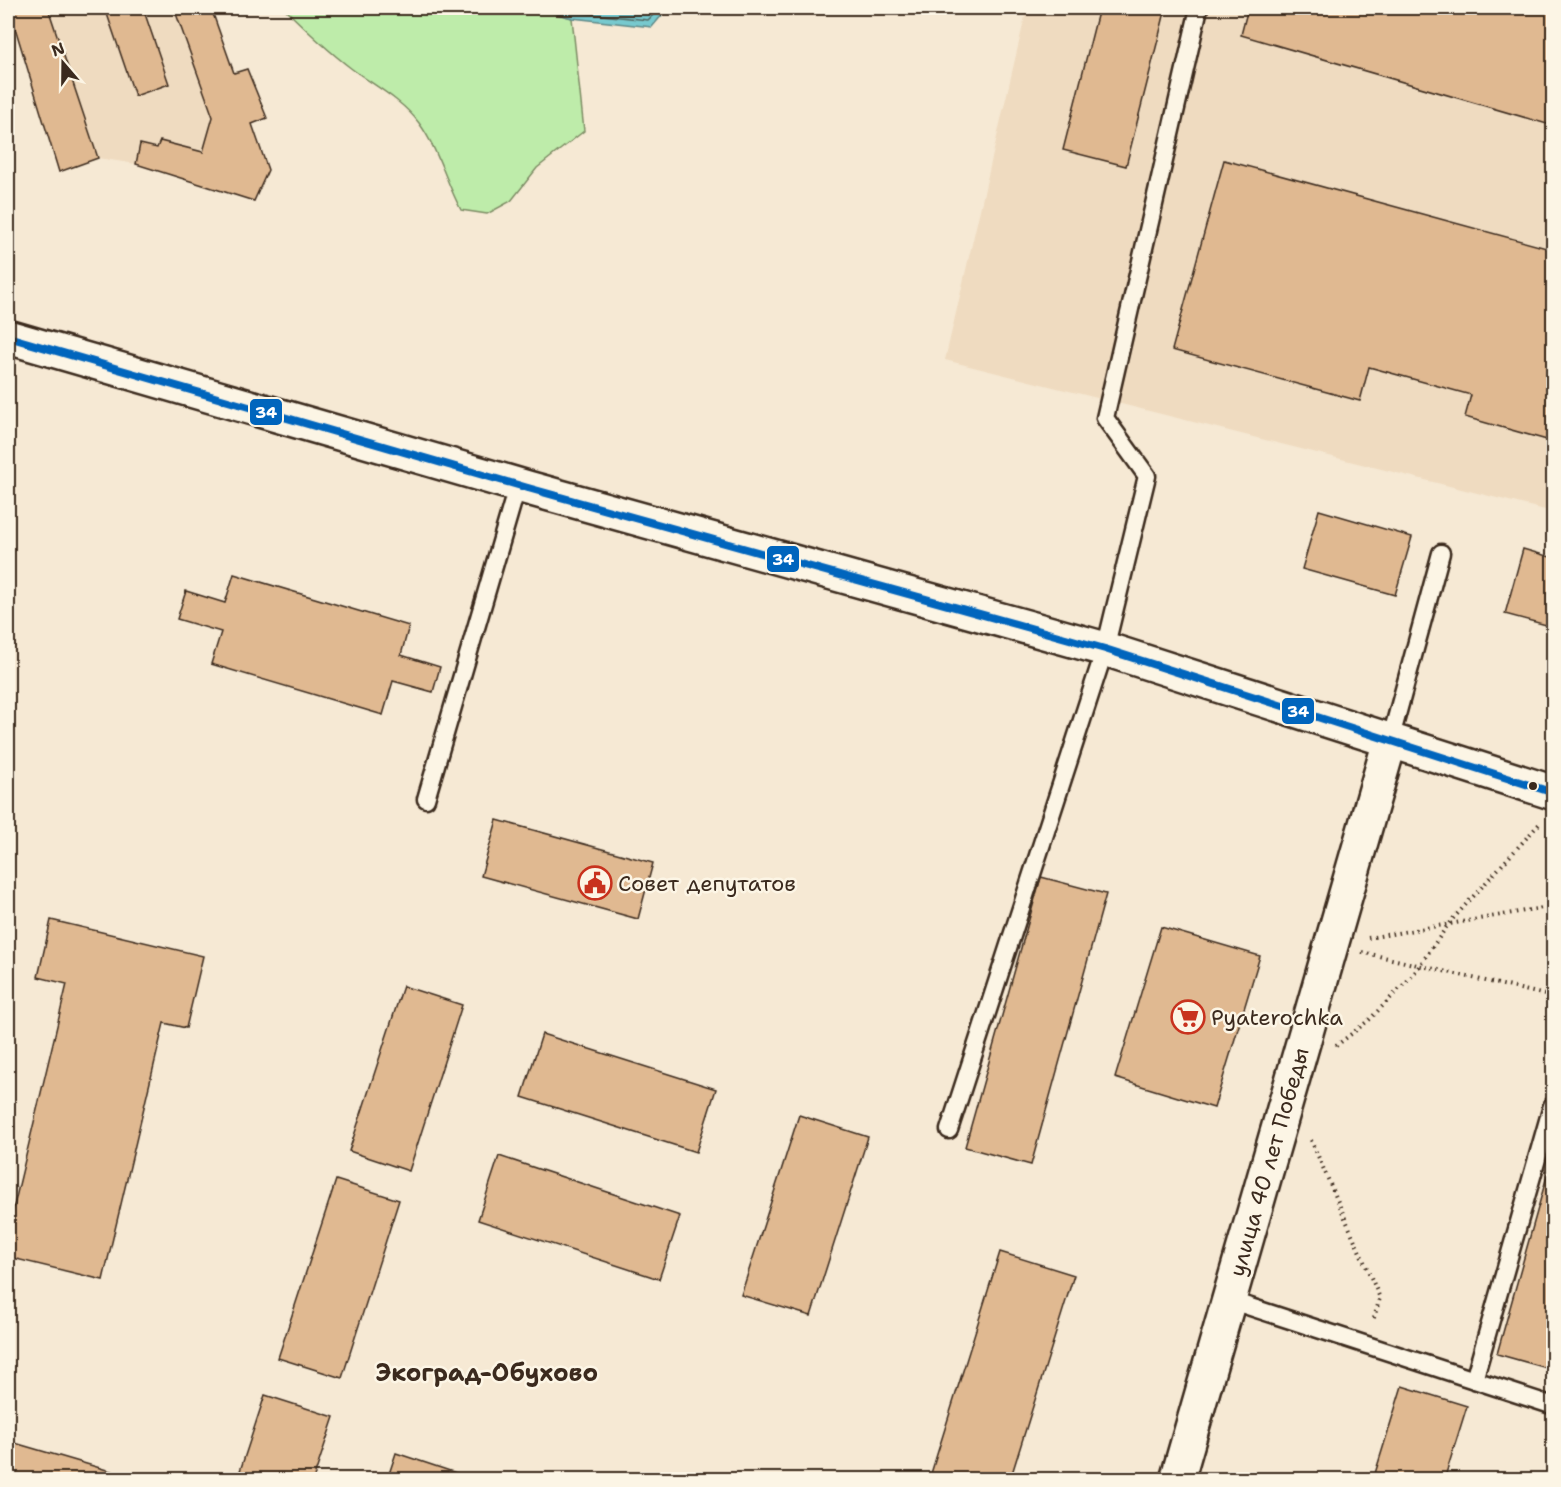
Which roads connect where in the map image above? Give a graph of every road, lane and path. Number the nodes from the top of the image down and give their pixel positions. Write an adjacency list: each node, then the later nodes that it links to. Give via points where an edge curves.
1 (1199, 8): 5 (lane, via 1105,418 1147,476)
2 (8, 338): 3 (main road)
3 (518, 484): 5 (main road); 7 (lane)
4 (1441, 553): 6 (lane)
5 (1106, 649): 6 (main road); 17 (lane)
6 (1390, 741): 8 (main road); 11 (main road, улица 40 лет Победы)
7 (426, 799)
8 (1550, 805): 10 (path)
9 (1554, 906): 10 (path)
10 (1450, 922): 11 (path); 12 (path)
11 (1332, 945): 12 (path); 15 (main road, улица 40 лет Победы)
12 (1420, 965): 13 (path); 14 (path, via 1369,1020)
13 (1554, 997)
14 (1334, 1048)
15 (1289, 1092): 18 (main road, улица 40 лет Победы); 19 (path, via 1380,1298)
16 (1552, 1106): 20 (lane)
17 (949, 1130)
18 (1229, 1300): 19 (lane); 22 (main road, улица 40 лет Победы)
19 (1366, 1345): 20 (lane)
20 (1474, 1380): 21 (lane)
21 (1554, 1406)
22 (1177, 1479)

